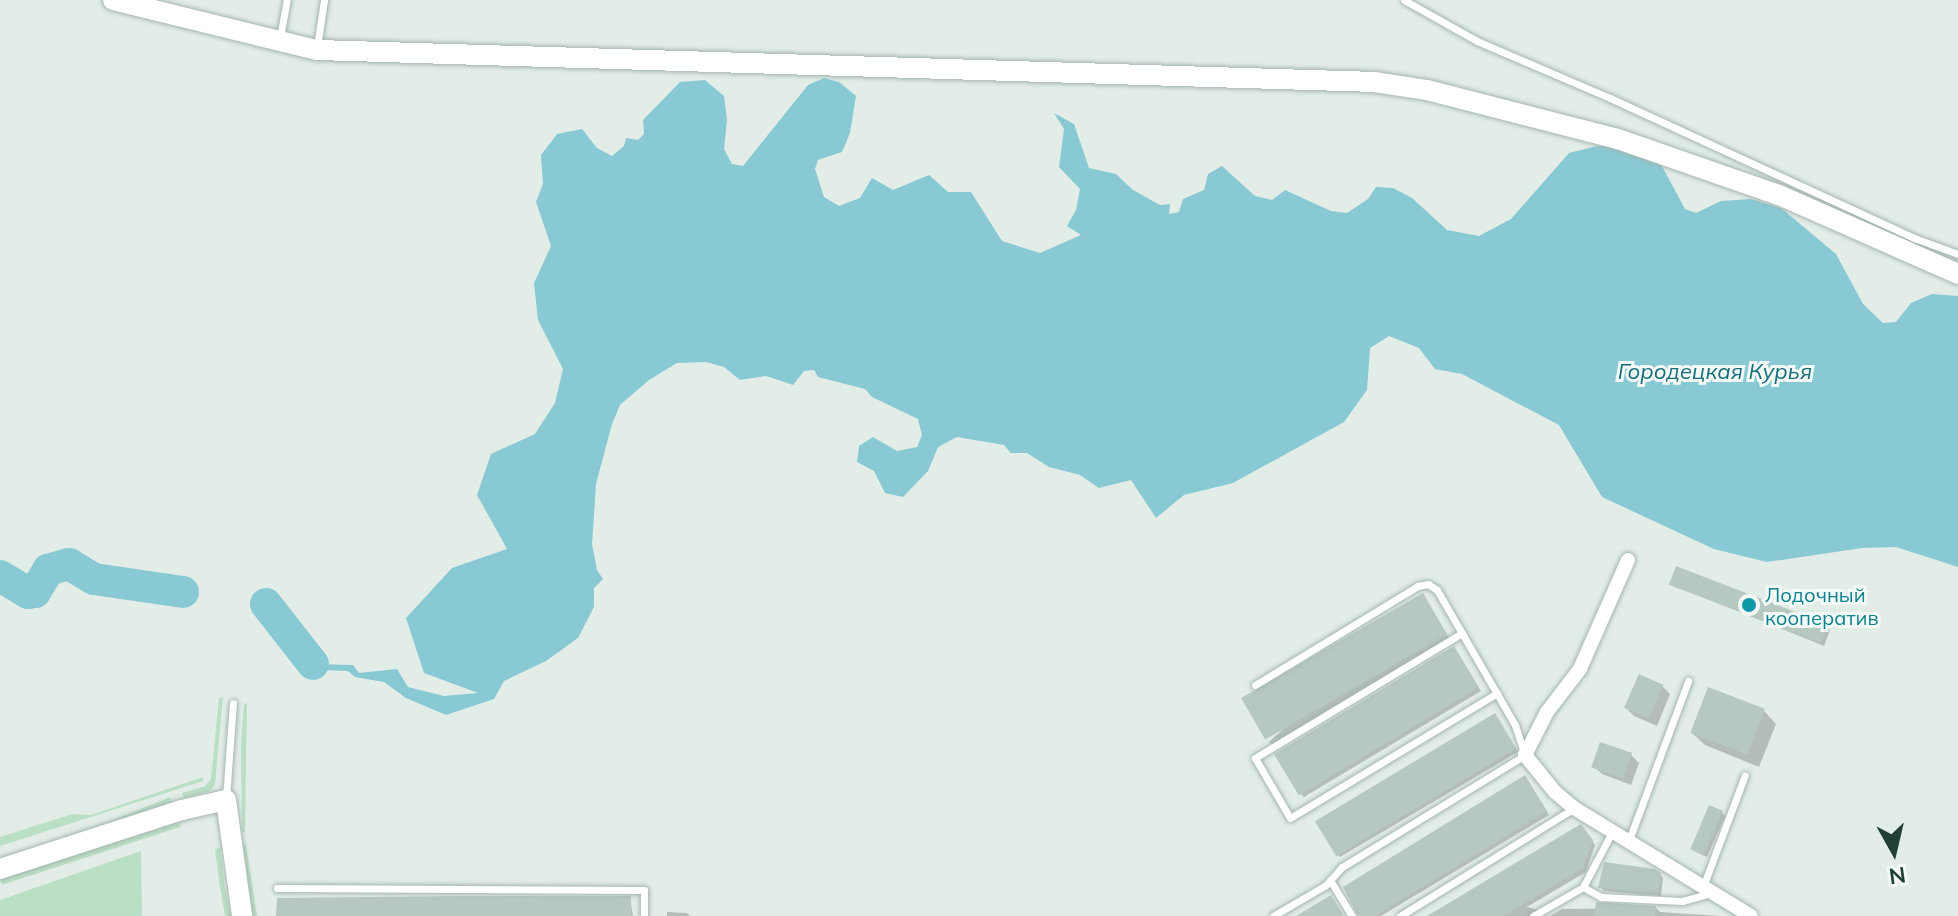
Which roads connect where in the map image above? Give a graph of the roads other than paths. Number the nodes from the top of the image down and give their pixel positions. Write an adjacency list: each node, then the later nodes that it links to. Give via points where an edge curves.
1 (113, 0): 5 (main road)
2 (287, 0): 5 (lane)
3 (324, 0): 6 (lane)
4 (1404, 0): 7 (lane, via 1477,41)
5 (279, 40): 6 (main road)
6 (317, 50): 8 (main road, via 1374,82 1427,90 1618,139 1779,195)
7 (1958, 254)
8 (1958, 274)
9 (1628, 560): 15 (street, via 1580,669 1547,712)
10 (1462, 633): 12 (lane, via 1437,590 1428,584 1418,586); 13 (lane); 13 (lane, via 1255,758 1290,818)
11 (1688, 681): 20 (lane)
12 (1255, 685)
13 (1497, 693): 15 (lane)
14 (233, 703): 17 (lane)
15 (1525, 755): 18 (street); 22 (lane, via 1342,867)
16 (1745, 775): 25 (lane)
17 (226, 800): 21 (main road); 26 (main road)
18 (1574, 808): 19 (street); 30 (lane)
19 (1613, 830): 20 (street); 23 (lane)
20 (1629, 840): 25 (street)
21 (0, 869)
22 (1330, 880): 28 (lane); 29 (lane)
23 (1583, 887): 25 (lane, via 1601,897 1682,901); 31 (lane)
24 (277, 888): 27 (lane, via 644,890)
25 (1710, 888): 32 (street)
26 (242, 916)
27 (644, 916)
28 (1273, 916)
29 (1352, 916)
30 (1400, 916)
31 (1533, 916)
32 (1751, 916)

